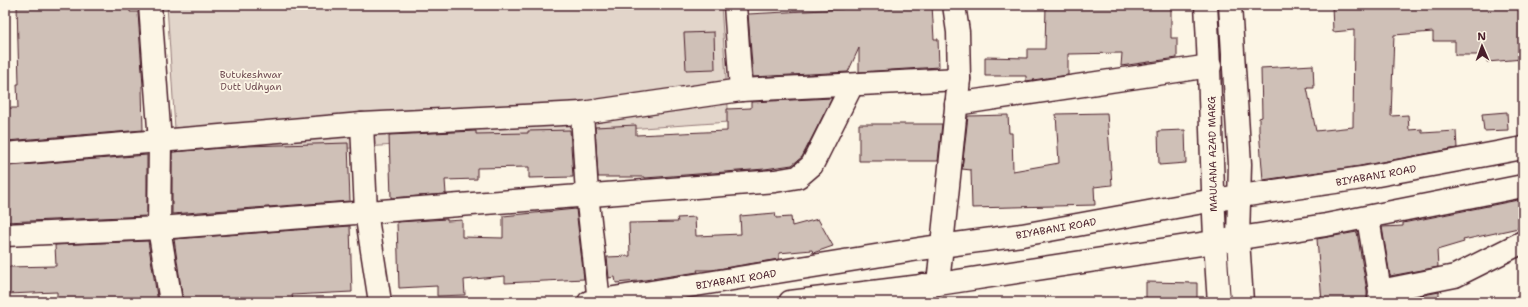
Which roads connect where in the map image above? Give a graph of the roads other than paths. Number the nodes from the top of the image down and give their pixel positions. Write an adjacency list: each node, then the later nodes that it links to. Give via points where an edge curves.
1 (150, 5): 13 (street)
2 (735, 5): 9 (street)
3 (954, 5): 7 (street, via 958,32)
4 (1206, 5): 6 (street, MAULANA AZAD MARG)
5 (1230, 5): 18 (street)
6 (1210, 66): 10 (street); 19 (street, MAULANA AZAD MARG)
7 (959, 79): 8 (street); 10 (street)
8 (852, 85): 9 (street); 17 (street, via 812,165 798,177 774,181)
9 (741, 90): 11 (street)
10 (956, 104): 27 (street)
11 (582, 112): 12 (street); 17 (street)
12 (362, 124): 13 (street); 20 (street)
13 (160, 142): 15 (street); 22 (street)
14 (1523, 148): 18 (street, BIYABANI ROAD, via 1362,178)
15 (5, 154)
16 (1523, 186): 21 (street)
17 (587, 194): 20 (street); 30 (street)
18 (1240, 197): 19 (street, BIYABANI ROAD); 24 (street)
19 (1214, 200): 25 (street, MAULANA AZAD MARG); 27 (street, BIYABANI ROAD, via 1022,235)
20 (366, 212): 22 (street); 32 (street)
21 (1368, 218): 24 (street); 29 (street)
22 (159, 228): 23 (street); 31 (street)
23 (5, 235)
24 (1238, 239): 25 (street); 35 (street)
25 (1214, 242): 28 (street); 34 (street, MAULANA AZAD MARG)
26 (1523, 242): 29 (street, via 1455,276)
27 (942, 246): 28 (street); 30 (street, BIYABANI ROAD)
28 (929, 291): 33 (street)
29 (1380, 296)
30 (596, 301)
31 (171, 302)
32 (380, 302)
33 (790, 302)
34 (1219, 302)
35 (1242, 302)

